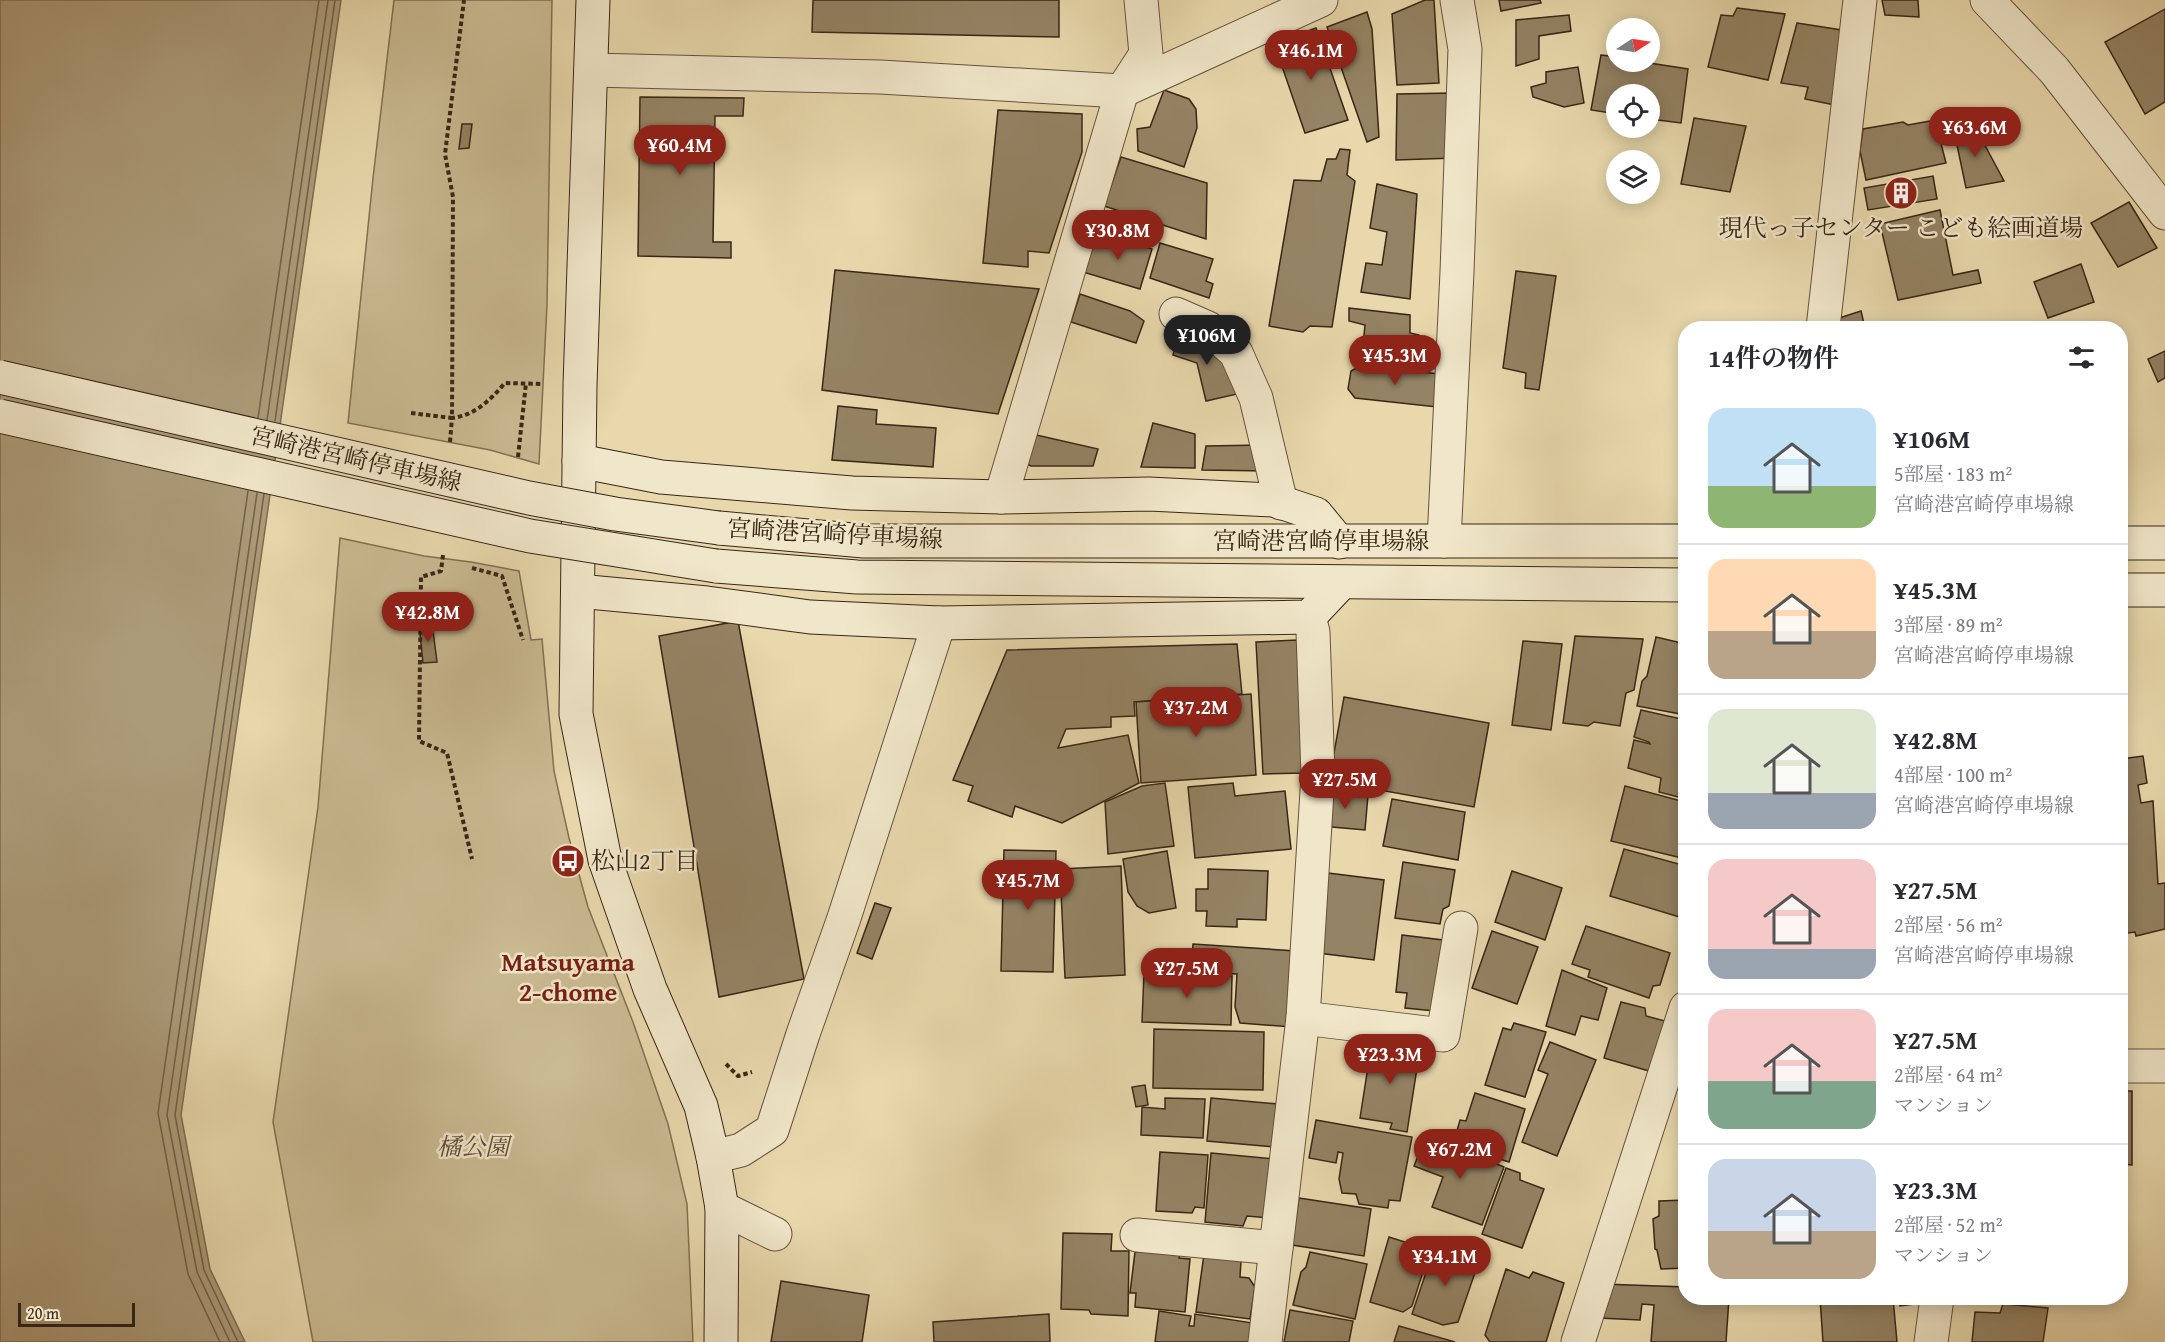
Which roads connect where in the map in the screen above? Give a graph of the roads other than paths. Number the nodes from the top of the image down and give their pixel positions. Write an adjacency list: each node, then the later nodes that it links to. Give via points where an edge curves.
1 (593, 0): 7 (street)
2 (1140, 0): 8 (street, via 1146,54)
3 (1321, 0): 8 (street)
4 (1457, 0): 17 (street, via 1465,49)
5 (1860, 0): 11 (street)
6 (1987, 0): 9 (street, via 2054,70)
7 (591, 69): 8 (street, via 880,77); 14 (street)
8 (1122, 91): 15 (street)
9 (2165, 213)
10 (1176, 314): 16 (street, via 1208,328 1236,353 1256,398)
11 (1824, 321)
12 (0, 377): 19 (street, 宮崎港宮崎停車場線, bridge, via 540,500 719,528 864,541)
13 (0, 416): 22 (street, 宮崎港宮崎停車場線, bridge, via 530,536 716,566 857,577)
14 (579, 461): 15 (street, via 661,477 852,494); 26 (street)
15 (1001, 497): 16 (street, via 1149,494)
16 (1281, 503): 19 (street, via 1316,514)
17 (1444, 541): 18 (street, 宮崎港宮崎停車場線); 19 (street, 宮崎港宮崎停車場線)
18 (1678, 541)
19 (1339, 542)
20 (2128, 543): 21 (street)
21 (2165, 543)
22 (1341, 583): 23 (street, 宮崎港宮崎停車場線); 27 (street)
23 (1678, 585)
24 (2128, 590): 25 (street)
25 (2165, 590)
26 (578, 591): 28 (street, via 810,617); 34 (street, via 576,714 605,860 650,989 701,1106)
27 (1309, 616): 28 (street); 30 (street, via 1313,632 1317,775)
28 (939, 623): 34 (street, via 772,1130 741,1150)
29 (1461, 928): 30 (street, via 1443,1035)
30 (1302, 1018): 38 (street)
31 (1678, 1033): 42 (street)
32 (2128, 1066): 33 (street)
33 (2165, 1066)
34 (713, 1157): 35 (street)
35 (722, 1209): 36 (street); 40 (street)
36 (775, 1234)
37 (1137, 1235): 38 (street)
38 (1276, 1248): 41 (street)
39 (1936, 1305): 43 (street)
40 (721, 1342)
41 (1265, 1342)
42 (1578, 1342)
43 (1931, 1342)

